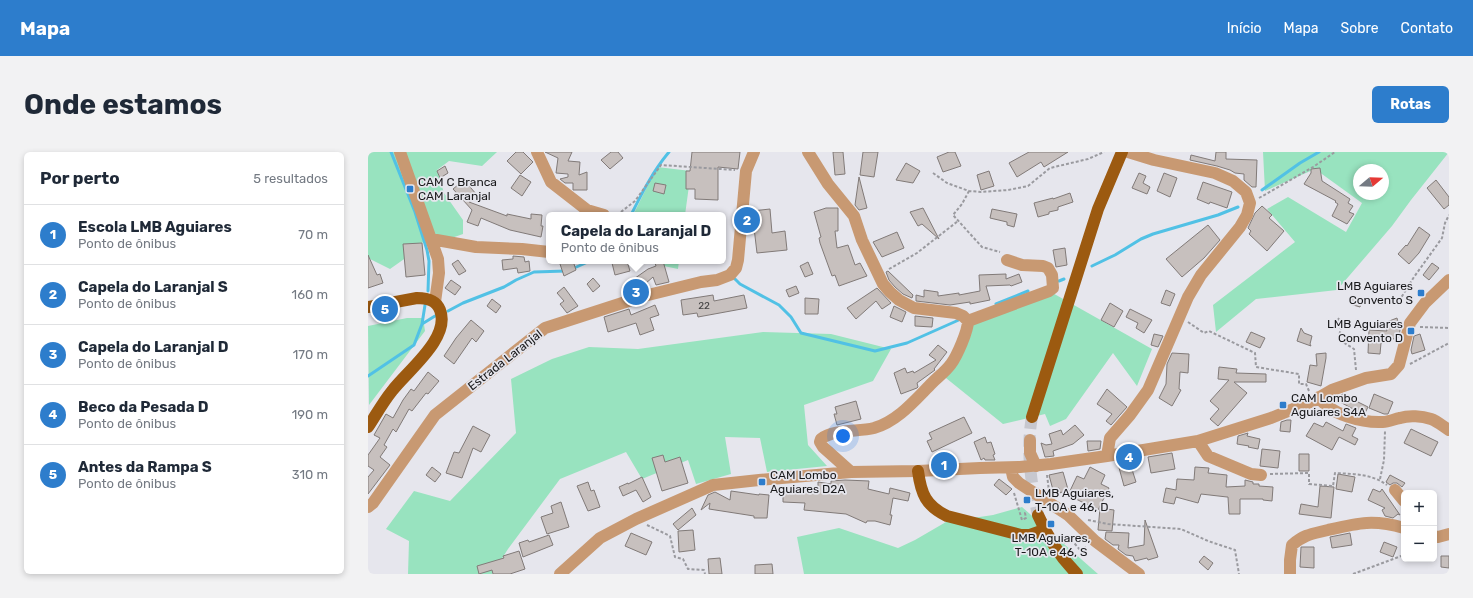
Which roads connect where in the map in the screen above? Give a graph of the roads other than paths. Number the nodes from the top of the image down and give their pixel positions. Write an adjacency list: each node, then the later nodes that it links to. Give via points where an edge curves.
1 (400, 152): 8 (street)
2 (537, 152): 7 (street, via 551,182 587,210)
3 (754, 152): 29 (street, Estrada Laranjal, via 746,171 738,260 730,275 644,296 546,328 435,415)
4 (808, 152): 14 (street, via 828,184 854,216 862,240 883,284 890,292 914,308 956,312)
5 (1128, 152): 21 (street, via 1215,173 1233,181 1246,192 1250,203 1240,227 1201,275 1188,297 1148,390 1110,438)
6 (1120, 157): 16 (main road, via 1098,209)
7 (594, 212)
8 (431, 239): 9 (street, via 476,247); 12 (street, via 438,258 439,273)
9 (546, 252)
10 (1007, 260): 14 (street, via 1022,265 1048,268 1052,275 1053,288)
11 (1449, 280): 15 (street, via 1425,303 1409,327 1399,365 1391,374 1366,378 1332,390)
12 (435, 302): 13 (main road, via 417,298); 17 (main road, via 442,320 435,338 418,362 392,390)
13 (368, 307)
14 (968, 321): 24 (street, via 964,338 952,363 895,418 874,428 839,433 821,439 823,447)
15 (1316, 399): 18 (street, via 1346,416 1375,422 1413,416 1432,419); 20 (street, via 1271,418)
16 (1032, 417)
17 (368, 427)
18 (1449, 430)
19 (1030, 440): 22 (street, via 1030,453)
20 (1198, 441): 21 (street); 26 (street, via 1208,456 1251,474)
21 (1107, 456): 22 (street)
22 (1041, 467): 23 (street)
23 (1011, 468): 25 (street); 37 (street, via 1013,477 1019,483 1065,513)
24 (852, 472): 25 (street); 35 (street, via 713,485 600,538)
25 (918, 472): 32 (main road, via 921,490 938,512 1021,536)
26 (1261, 475)
27 (1395, 490): 28 (street)
28 (1401, 497)
29 (368, 507)
30 (1038, 515): 32 (main road)
31 (1401, 527): 38 (street, via 1384,523 1359,522 1302,536 1292,545)
32 (1044, 530): 36 (main road, via 1062,558)
33 (1449, 534): 34 (street)
34 (1437, 536)
35 (560, 574)
36 (1077, 574)
37 (1139, 574)
38 (1290, 574)

